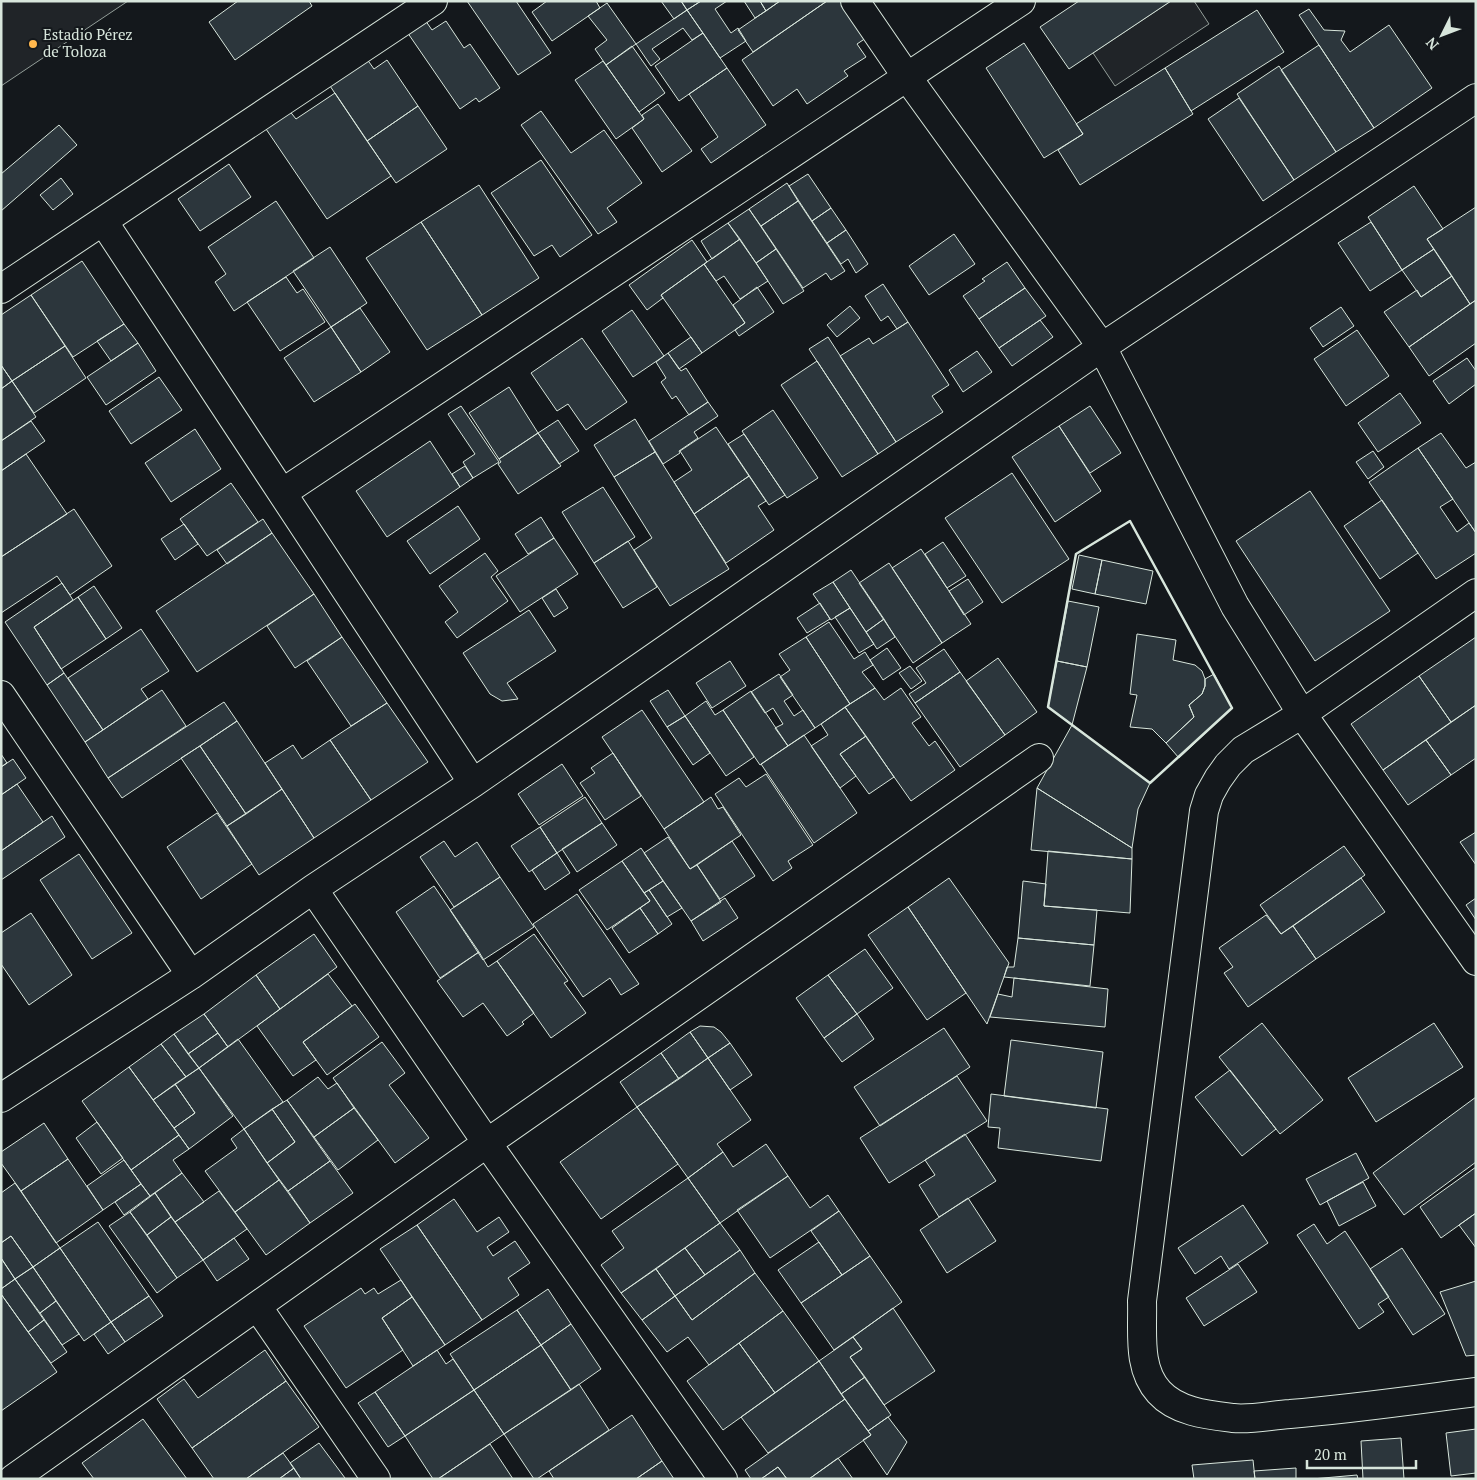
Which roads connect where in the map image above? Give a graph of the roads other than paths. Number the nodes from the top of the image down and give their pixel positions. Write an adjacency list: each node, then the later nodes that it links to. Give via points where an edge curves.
1 (433, 1): 6 (street)
2 (855, 1): 4 (street)
3 (1021, 1): 4 (street)
4 (907, 77): 8 (street); 9 (street)
5 (1476, 98): 8 (street)
6 (102, 221): 7 (street); 9 (street)
7 (1, 289)
8 (1102, 347): 12 (street, via 1236,606); 14 (street)
9 (282, 493): 14 (street)
10 (1476, 593): 12 (street)
11 (1, 695): 17 (street)
12 (1302, 714): 16 (street); 21 (street, via 1244,750 1228,765 1209,795 1204,811 1142,1301 1146,1370 1171,1403 1186,1410 1235,1418 1324,1412)
13 (1039, 758): 19 (street)
14 (473, 783): 15 (street)
15 (313, 889): 17 (street); 19 (street)
16 (1476, 961)
17 (191, 975): 18 (street)
18 (1, 1098)
19 (487, 1144): 20 (street); 24 (street)
20 (257, 1306): 22 (street); 23 (street)
21 (1476, 1392)
22 (15, 1478)
23 (376, 1479)
24 (723, 1479)

